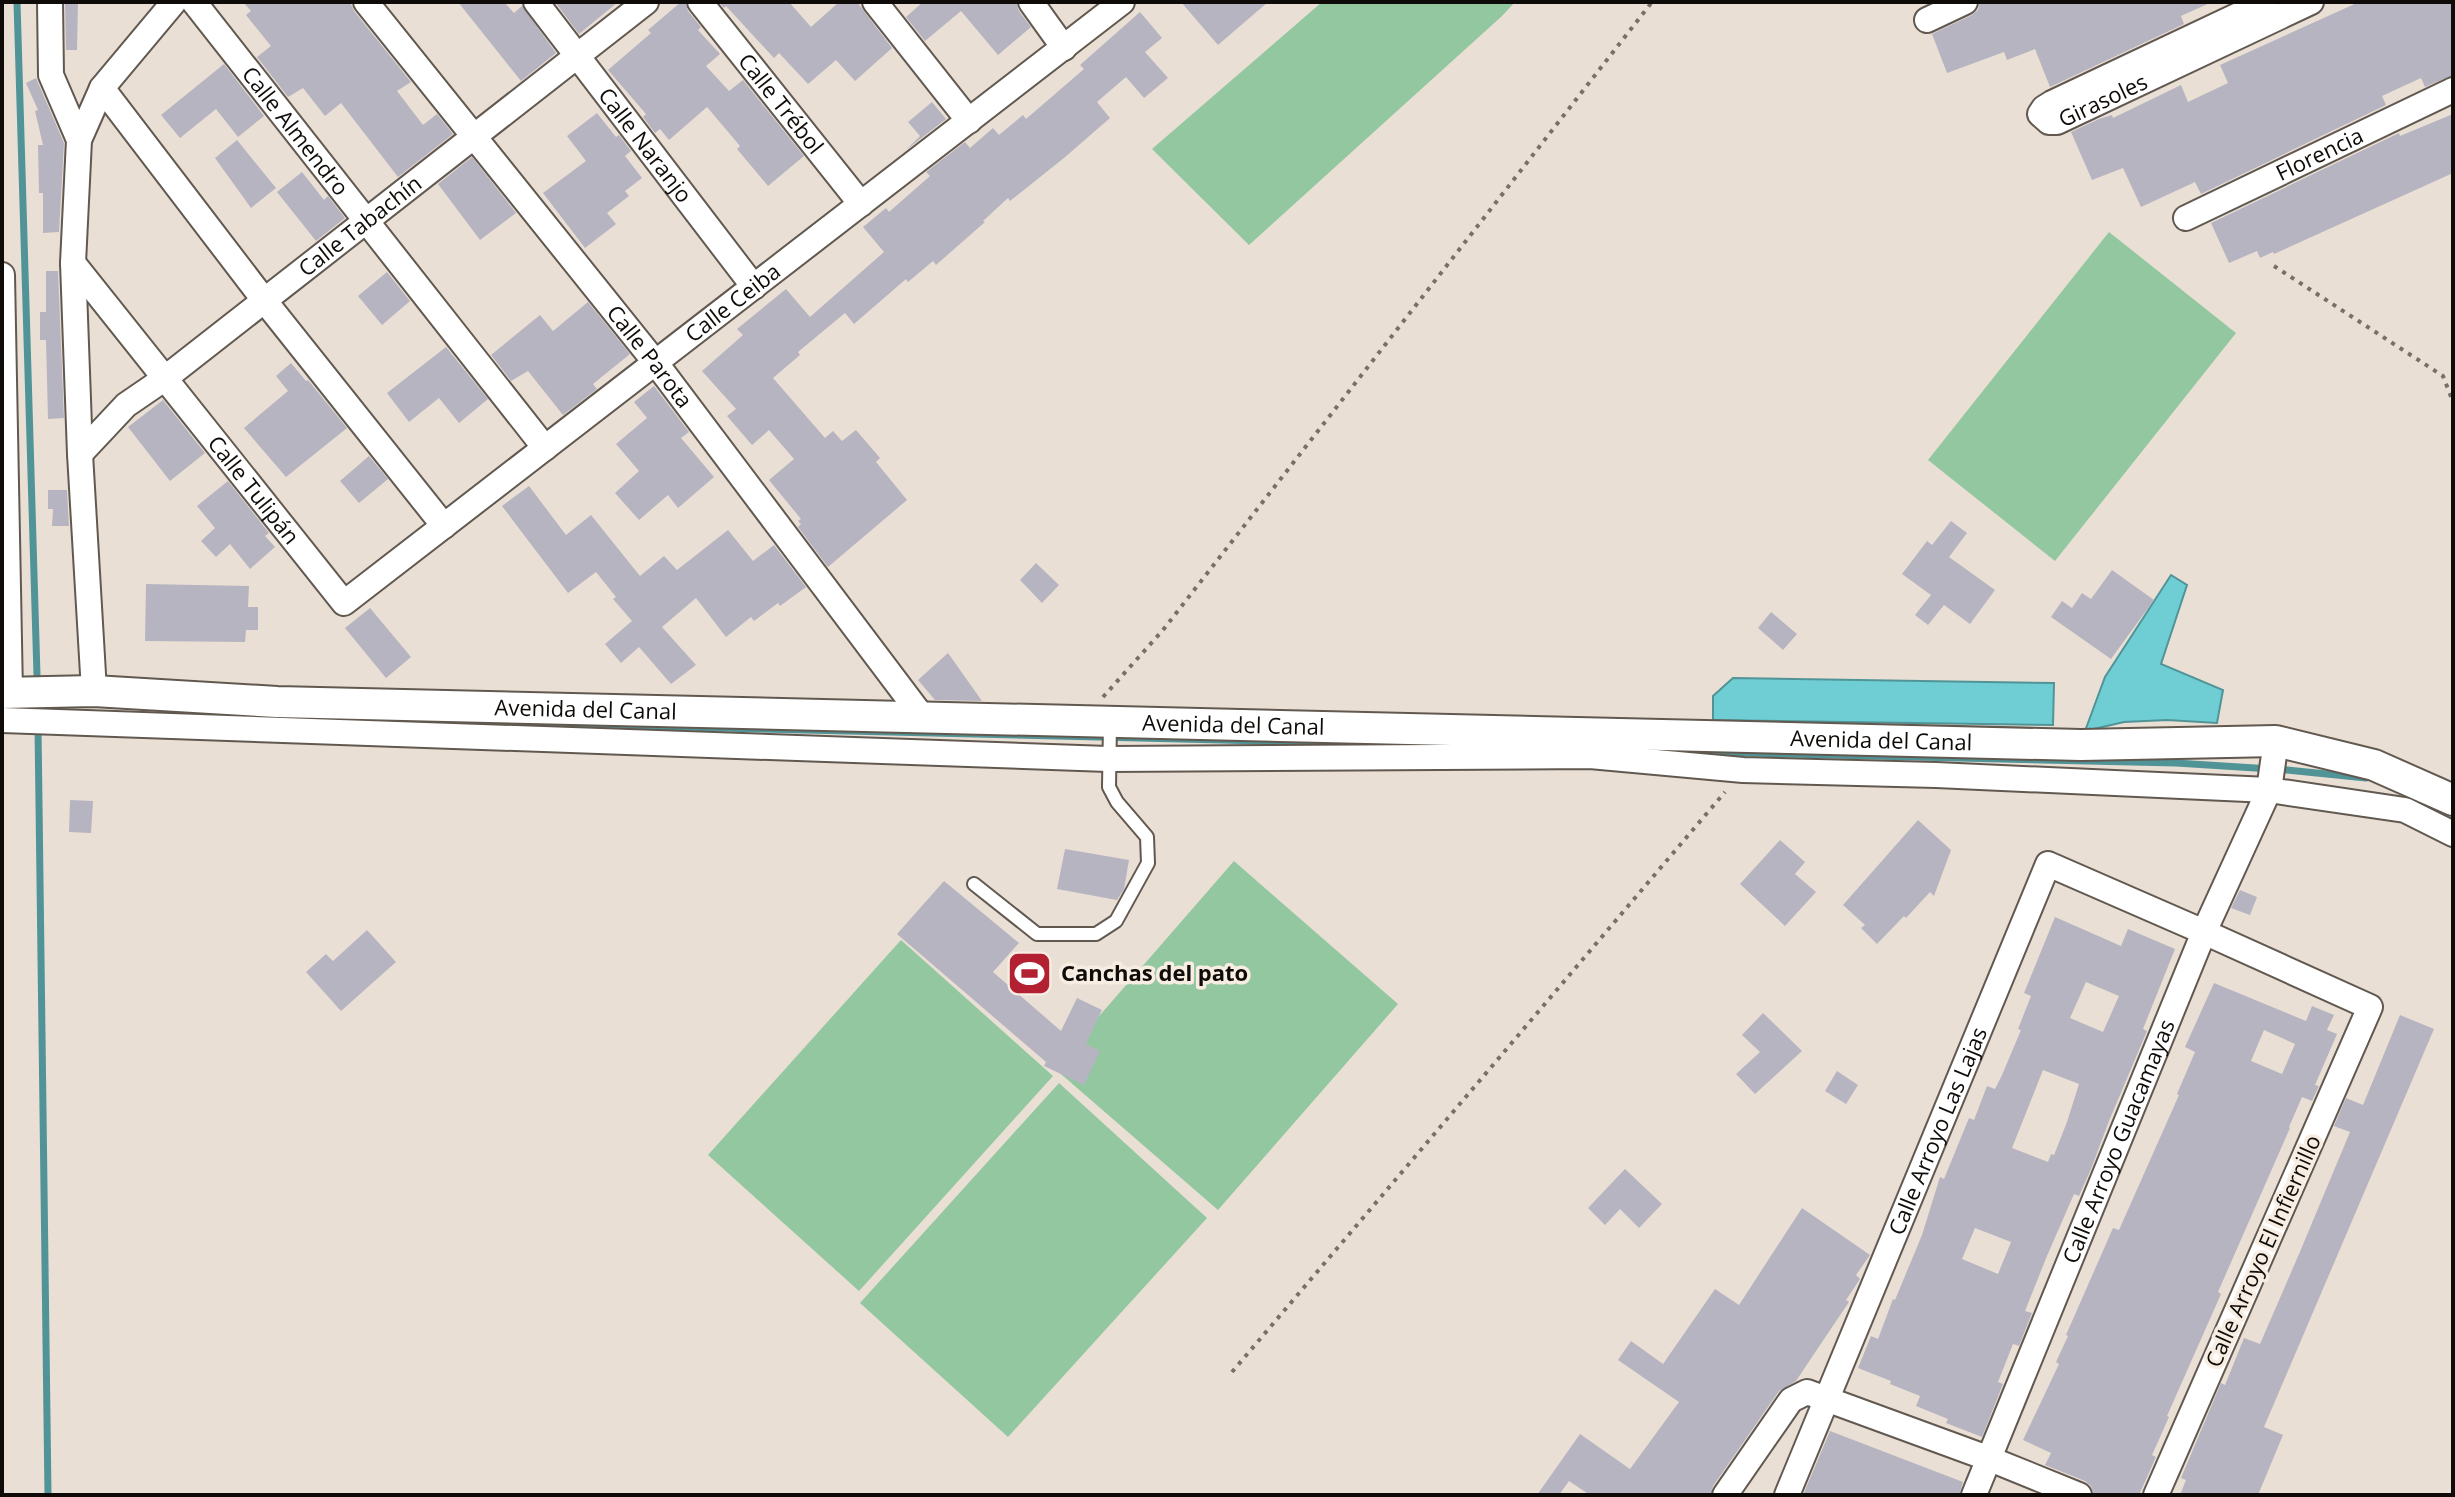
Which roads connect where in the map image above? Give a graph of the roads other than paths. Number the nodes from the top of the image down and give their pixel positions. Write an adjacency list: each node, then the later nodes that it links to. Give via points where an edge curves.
1 (50, 2): 21 (street, via 51,75)
2 (174, 2): 17 (street)
3 (194, 2): 24 (street, Calle Almendro)
4 (366, 2): 20 (street, Calle Parota)
5 (536, 2): 16 (street, Calle Naranjo)
6 (646, 2): 16 (street, Calle Tabachín)
7 (700, 2): 22 (street, Calle Trébol)
8 (875, 2): 19 (street)
9 (1031, 2): 15 (street)
10 (1122, 2): 15 (street, Calle Ceiba)
11 (1965, 2): 14 (street)
12 (2266, 2): 13 (street, Girasoles, via 2052,103 2040,114 2057,122)
13 (2311, 2)
14 (1927, 20)
15 (1064, 48): 19 (street, Calle Ceiba)
16 (577, 55): 20 (street, Calle Tabachín); 27 (street, Calle Naranjo)
17 (102, 88): 21 (street); 28 (street)
18 (2453, 90): 23 (street, Florencia)
19 (969, 121): 22 (street, Calle Ceiba)
20 (474, 136): 24 (street, Calle Tabachín); 29 (street, Calle Parota)
21 (79, 140): 25 (street)
22 (861, 204): 27 (street, Calle Ceiba)
23 (2186, 218)
24 (366, 220): 28 (street, Calle Tabachín); 31 (street, Calle Almendro)
25 (73, 263): 30 (street, Calle Tulipán); 32 (street)
26 (2, 275): 36 (street)
27 (754, 287): 29 (street, Calle Ceiba)
28 (264, 300): 30 (street, Calle Tabachín); 33 (street)
29 (655, 362): 31 (street, Calle Ceiba); 37 (street, Calle Parota)
30 (164, 379): 32 (street, Calle Tabachín, via 126,405); 34 (street, Calle Tulipán)
31 (545, 448): 33 (street, Calle Ceiba)
32 (80, 454): 35 (street)
33 (444, 526): 34 (street, Calle Ceiba)
34 (344, 603)
35 (94, 691): 36 (street, Avenida del Canal); 37 (street, Avenida del Canal, via 292,702)
36 (5, 702): 38 (street)
37 (924, 719): 38 (street, Avenida del Canal)
38 (1104, 733): 39 (street, Avenida del Canal, via 2081,745); 39 (street, via 1590,756 1743,770 1936,775); 42 (lane, via 1109,787 1147,837 1148,863 1116,921 1096,934 1037,934)
39 (2273, 765): 40 (street, Avenida del Canal, via 2374,765); 41 (street, via 2405,810); 43 (street, Calle Arroyo Guacamayas)
40 (2453, 800)
41 (2453, 834)
42 (974, 884)
43 (2204, 932): 44 (street, Calle Arroyo Las Lajas, via 2048,864); 45 (street, Calle Arroyo Guacamayas); 50 (street, Calle Arroyo El Infiernillo, via 2370,1007)
44 (1828, 1399): 45 (street); 46 (street, via 1807,1392 1791,1400); 47 (street, Calle Arroyo Las Lajas)
45 (1990, 1459): 48 (street, Calle Arroyo Guacamayas); 49 (street)
46 (1725, 1495)
47 (1787, 1495)
48 (1974, 1495)
49 (2079, 1495)
50 (2156, 1495)

